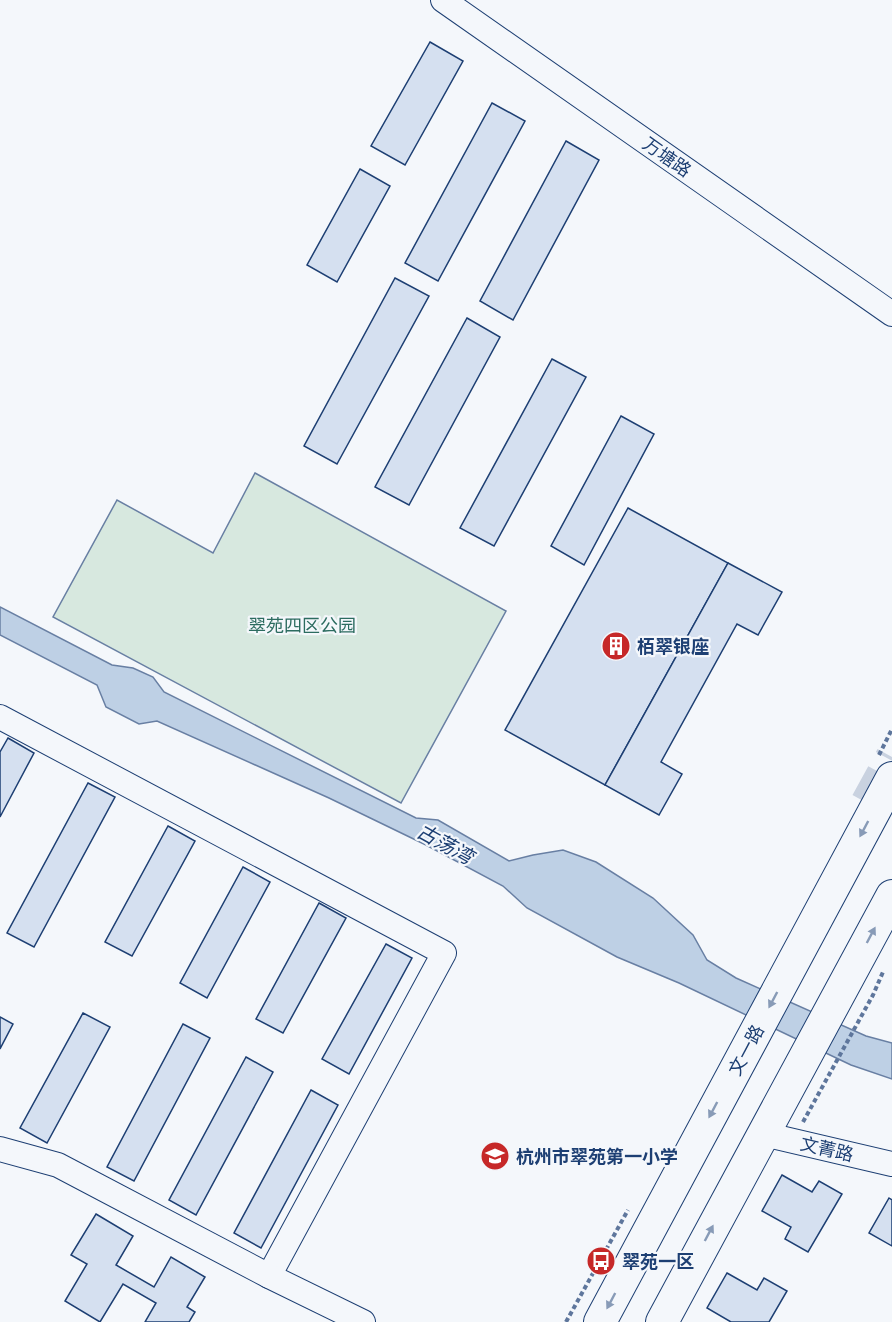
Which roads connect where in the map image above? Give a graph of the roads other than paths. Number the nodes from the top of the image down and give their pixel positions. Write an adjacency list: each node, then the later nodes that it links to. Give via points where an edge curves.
1 (443, 0): 2 (street, 万塘路)
2 (892, 314)
3 (0, 717): 9 (street, via 444,953)
4 (892, 778): 11 (main road, 文一路, one-way to 11)
5 (892, 896): 6 (main road, one-way to 5, via 805,1088 850,973)
6 (763, 1134): 8 (street, 文菁路); 12 (main road, one-way to 6)
7 (0, 1149): 9 (street, via 58,1165)
8 (892, 1164)
9 (269, 1276): 10 (street)
10 (363, 1322)
11 (600, 1322)
12 (662, 1322)

